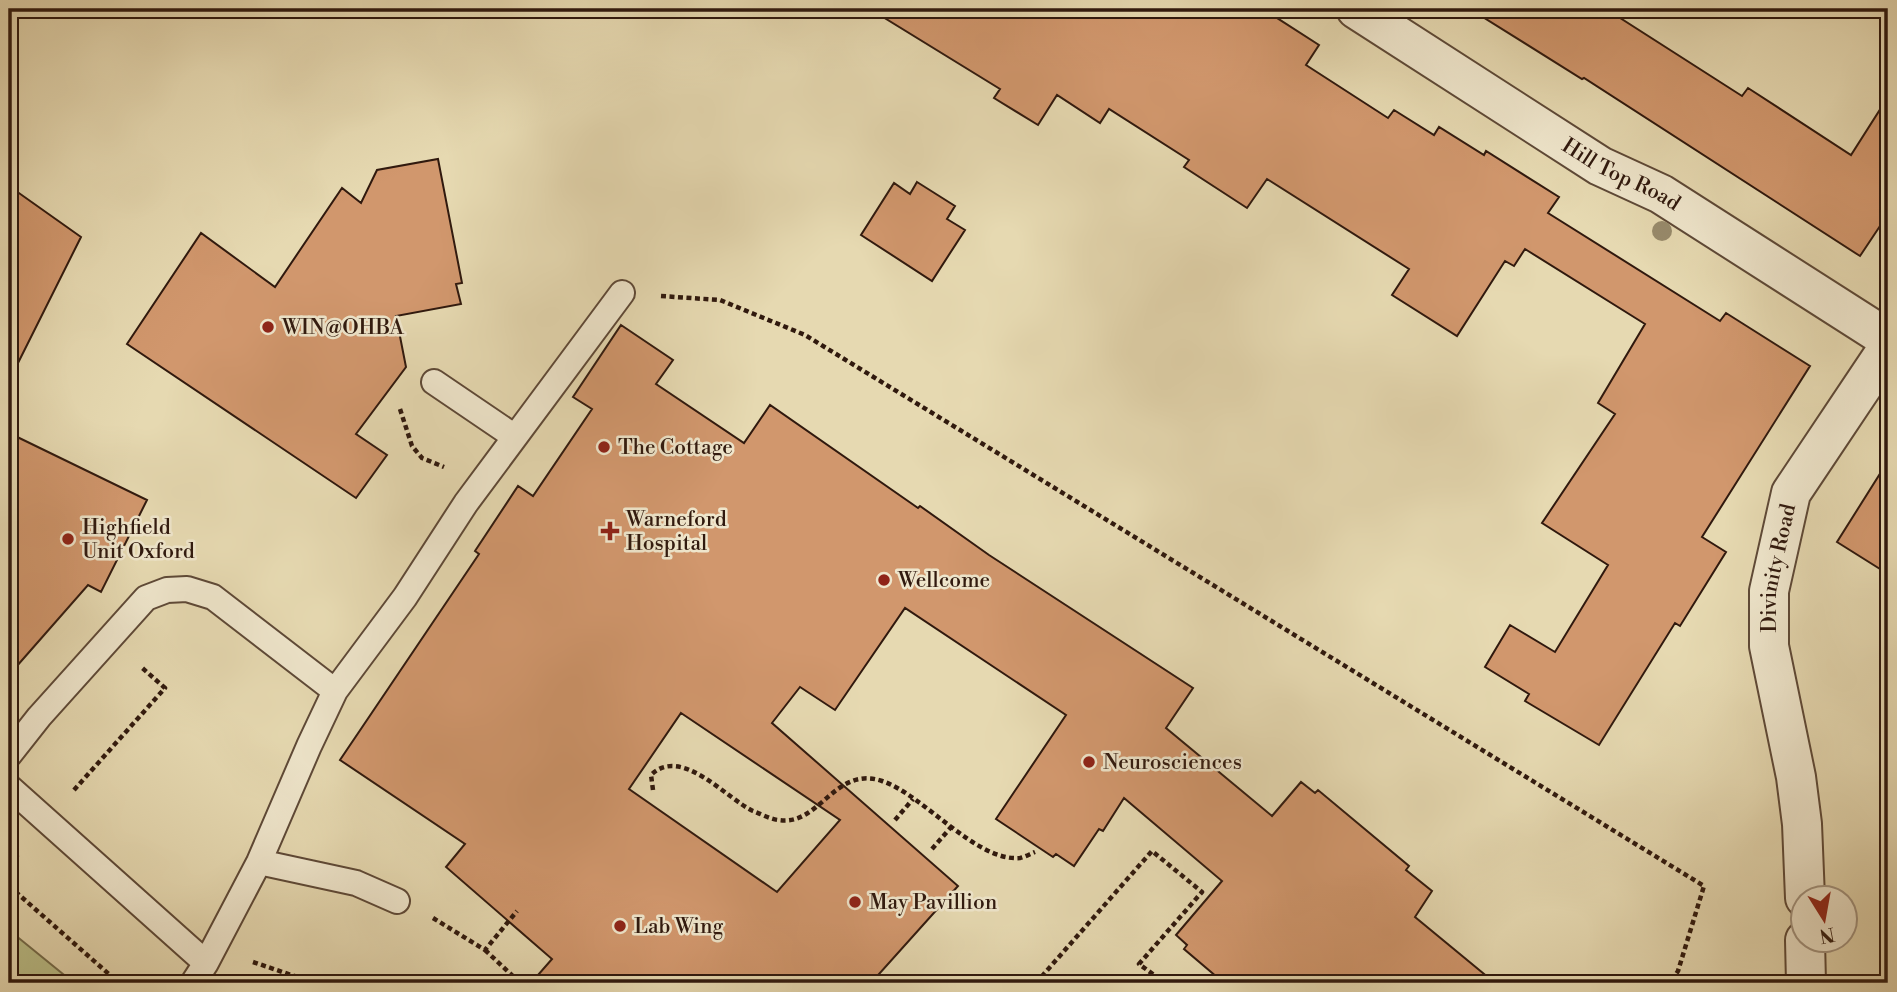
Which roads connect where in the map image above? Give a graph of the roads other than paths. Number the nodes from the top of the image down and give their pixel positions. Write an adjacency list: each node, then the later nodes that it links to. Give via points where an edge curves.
1 (1356, 9): 3 (street, Hill Top Road, via 1600,166 1661,194)
2 (622, 293): 6 (lane)
3 (1888, 340)
4 (1888, 348): 11 (street, Divinity Road, via 1791,493 1769,591 1769,646 1796,777)
5 (434, 382): 6 (lane)
6 (515, 437): 7 (lane)
7 (335, 691): 8 (lane, via 213,597 187,589 167,590 146,598); 10 (lane)
8 (9, 755)
9 (9, 786): 14 (lane)
10 (259, 862): 12 (lane, via 356,883); 14 (lane)
11 (1804, 884)
12 (397, 901)
13 (1805, 954): 15 (street)
14 (204, 965)
15 (1806, 983)

